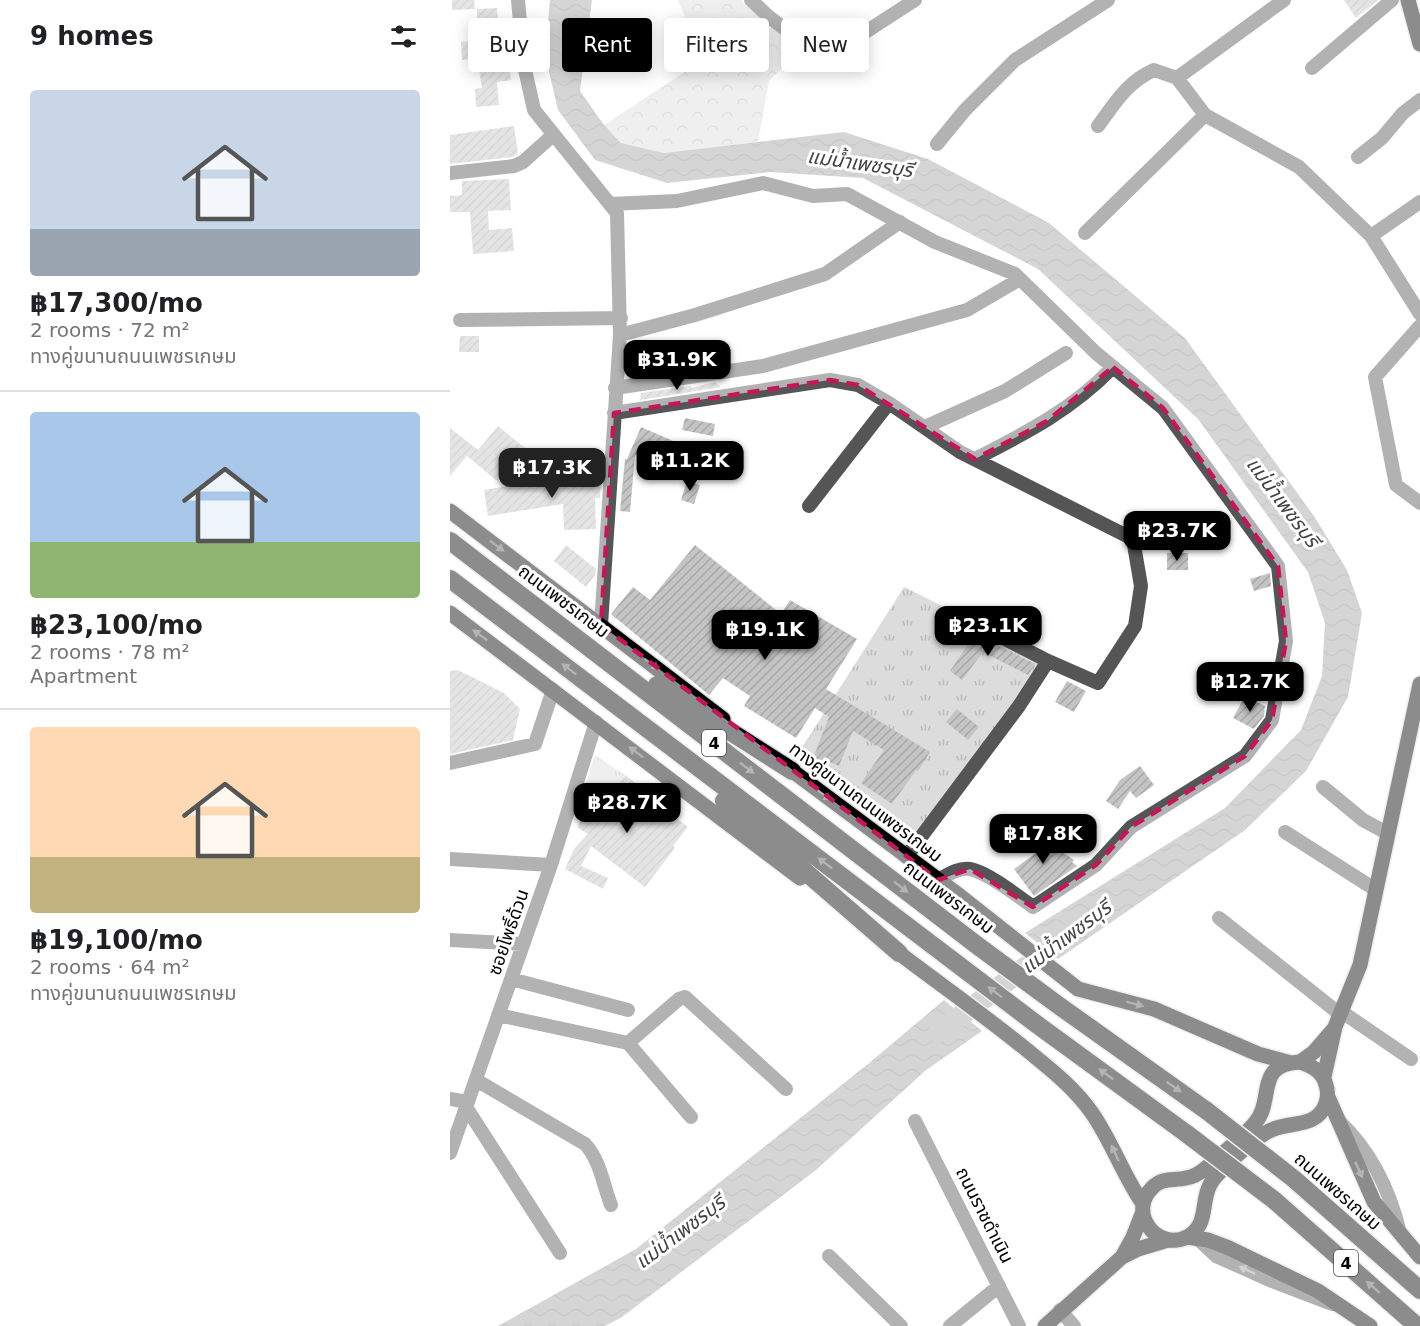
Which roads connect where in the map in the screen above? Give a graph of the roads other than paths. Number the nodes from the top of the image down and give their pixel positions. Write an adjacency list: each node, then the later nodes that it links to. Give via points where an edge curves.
1 (518, 0): 14 (street, via 524,64 534,110)
2 (751, 0): 3 (street, via 824,59)
3 (915, 0)
4 (1108, 0): 15 (street, via 1015,60)
5 (1284, 0): 10 (street)
6 (1392, 0): 9 (street)
7 (1408, 0): 8 (main road)
8 (1420, 44)
9 (1312, 68)
10 (1177, 78): 12 (street); 13 (street, via 1154,70 1143,75 1128,86)
11 (1420, 100): 16 (street)
12 (1205, 115): 21 (street); 22 (street, via 1299,167)
13 (1098, 126)
14 (553, 135): 17 (street, via 514,166); 19 (street)
15 (937, 144)
16 (1358, 158)
17 (450, 173)
18 (1420, 202): 22 (street)
19 (610, 204): 20 (street, via 676,201 763,183 813,196 847,194); 25 (street, via 617,213)
20 (900, 222): 23 (street, via 935,242); 28 (street, via 825,274)
21 (1085, 233)
22 (1371, 236): 24 (street)
23 (1020, 279): 30 (street); 31 (street, via 967,310 775,363)
24 (1420, 314)
25 (621, 318): 26 (street); 28 (street)
26 (460, 320)
27 (1420, 326): 36 (street, via 1375,376 1396,485)
28 (620, 334): 31 (street)
29 (1066, 353): 34 (street, via 1005,391)
30 (1113, 367): 35 (street, via 1092,389 1047,421); 58 (street, via 1163,408 1278,566 1286,641 1272,720 1245,756 1131,826 1096,865 1033,907 1000,883 970,869 954,871)
31 (615, 388): 33 (street)
32 (889, 403): 33 (street, via 858,385 830,380); 34 (street); 37 (street)
33 (614, 413): 43 (street)
34 (925, 427): 35 (street)
35 (975, 459): 45 (street, via 1133,539 1141,586 1135,626 1098,683)
36 (1420, 503)
37 (809, 506)
38 (450, 511): 43 (main road, ทางคู่ขนานถนนเพชรเกษม / 4, one-way to 43)
39 (450, 541): 44 (highway, ถนนเพชรเกษม / 4)
40 (450, 579): 48 (highway, 4, one-way to 40)
41 (450, 613): 47 (main road, one-way to 41)
42 (958, 615): 45 (street)
43 (601, 625): 51 (main road, ทางคู่ขนานถนนเพชรเกษม / 4, one-way to 51)
44 (564, 627): 51 (highway); 89 (highway, ถนนเพชรเกษม / 4, one-way to 89, bridge, via 978,946 1207,1111 1294,1179)
45 (1048, 661): 55 (street, via 1019,706)
46 (1420, 684): 54 (main road)
47 (553, 690): 49 (main road); 50 (street, via 535,744)
48 (603, 696): 63 (highway); 97 (highway, 4, one-way to 48, bridge, via 1274,1200)
49 (596, 722): 57 (street, ซอยโพธิ์ด้วน); 63 (main road, one-way to 49)
50 (450, 763)
51 (792, 771): 55 (main road, ทางคู่ขนานถนนเพชรเกษม / 4, one-way to 55)
52 (1323, 787): 54 (street, via 1363,820)
53 (1285, 832): 59 (street)
54 (1387, 833): 59 (main road)
55 (906, 856): 58 (main road, ทางคู่ขนานถนนเพชรเกษม / 4)
56 (450, 859): 57 (street)
57 (551, 865): 62 (street, ซอยโพธิ์ด้วน)
58 (938, 880): 70 (main road, ทางคู่ขนานถนนเพชรเกษม / 4, one-way to 70, via 1078,989 1154,1009 1258,1054)
59 (1376, 890): 67 (main road, via 1360,965)
60 (1219, 918): 67 (street)
61 (450, 940): 62 (street)
62 (523, 944): 64 (street, ซอยโพธิ์ด้วน)
63 (899, 953): 81 (main road, one-way to 63, via 1091,1111 1063,1080)
64 (511, 980): 65 (street); 66 (street, ซอยโพธิ์ด้วน)
65 (628, 1010)
66 (498, 1015): 68 (street); 72 (street, ซอยโพธิ์ด้วน)
67 (1339, 1018): 69 (street); 70 (main road, via 1314,1052); 71 (main road)
68 (628, 1042): 73 (street, via 685,997); 77 (street)
69 (1411, 1059)
70 (1296, 1062): 71 (main road, ทางคู่ขนานถนนเพชรเกษม); 81 (main road, via 1282,1066 1269,1079 1257,1122 1197,1175 1161,1181 1152,1187)
71 (1324, 1077): 74 (main road)
72 (476, 1080): 76 (street, ซอยโพธิ์ด้วน); 80 (street, via 585,1144 598,1164)
73 (786, 1089)
74 (1328, 1097): 82 (main road, via 1319,1115 1269,1131 1216,1176 1204,1195 1204,1212); 87 (main road, one-way to 87, via 1374,1202)
75 (450, 1099): 76 (street)
76 (467, 1104): 79 (street, ซอยโพธิ์ด้วน); 84 (street)
77 (691, 1116)
78 (915, 1121): 88 (street, ถนนราชดำเนิน)
79 (450, 1154)
80 (611, 1205)
81 (1143, 1209): 83 (main road, via 1151,1231); 86 (main road)
82 (1192, 1238): 83 (main road); 96 (main road, 4, one-way to 82, via 1318,1292 1229,1248)
83 (1168, 1240): 86 (main road)
84 (560, 1253)
85 (829, 1256): 91 (street)
86 (1122, 1257): 90 (main road)
87 (1420, 1257)
88 (999, 1286): 92 (street); 93 (street, ถนนราชดำเนิน)
89 (1420, 1290)
90 (1060, 1310): 94 (main road); 95 (street)
91 (901, 1326)
92 (950, 1326)
93 (1019, 1326)
94 (1045, 1326)
95 (1074, 1326)
96 (1370, 1326)
97 (1417, 1326)

